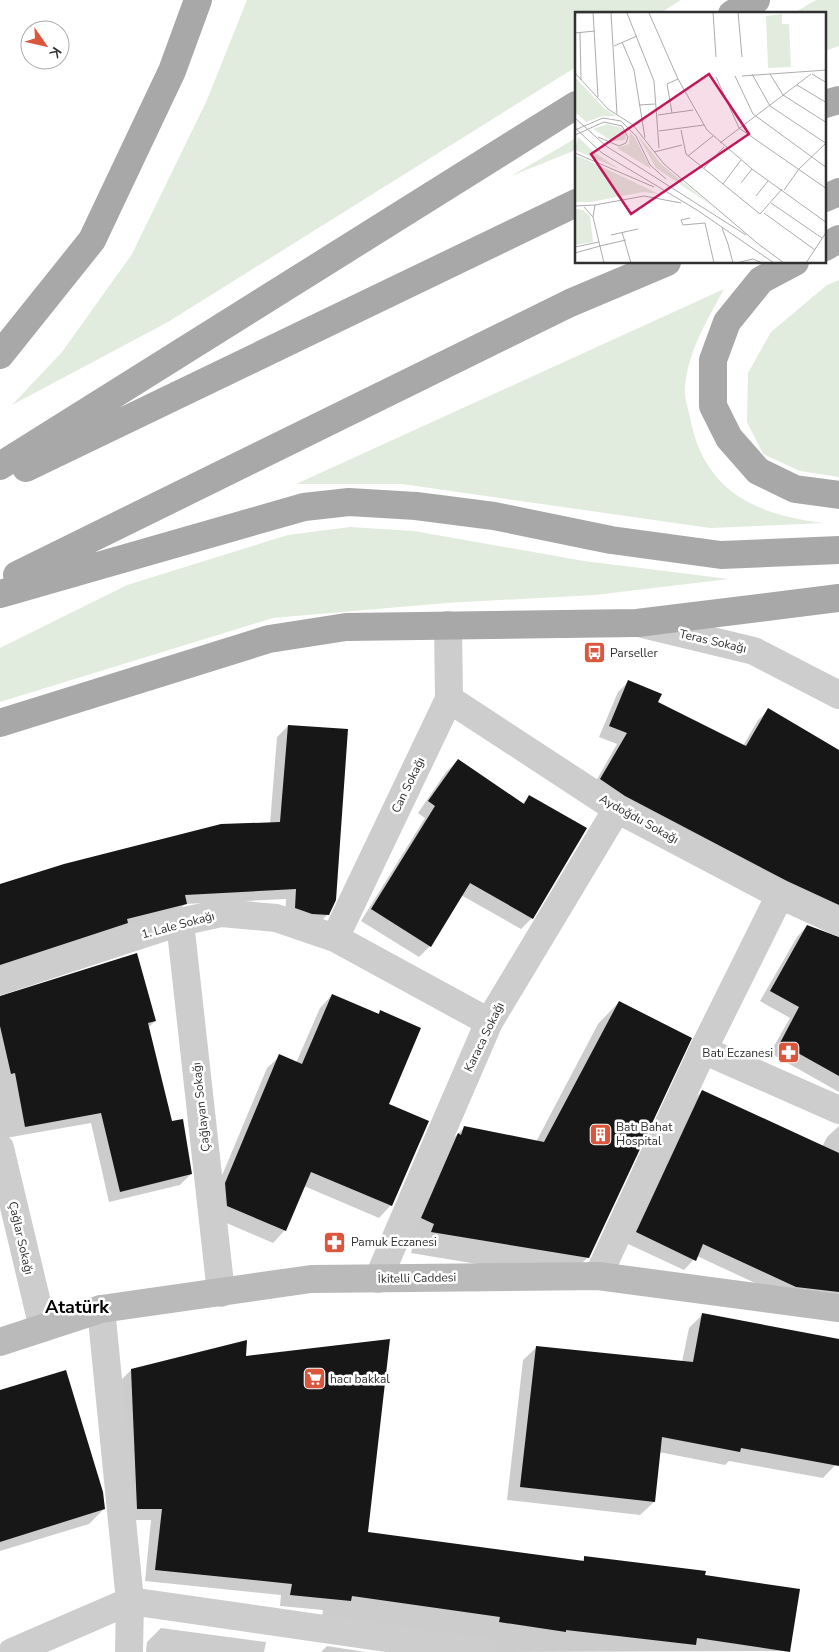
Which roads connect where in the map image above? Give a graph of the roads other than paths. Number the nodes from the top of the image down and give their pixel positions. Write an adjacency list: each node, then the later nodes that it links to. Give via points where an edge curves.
1 (198, 0): 14 (main road, via 172,71 92,240)
2 (756, 0): 3 (main road)
3 (735, 12)
4 (839, 100): 5 (main road)
5 (826, 104)
6 (575, 106): 15 (main road)
7 (839, 192): 8 (main road)
8 (826, 198)
9 (575, 203): 16 (main road)
10 (839, 239): 11 (main road)
11 (826, 246)
12 (662, 264): 19 (main road, via 570,303)
13 (791, 264): 17 (main road, via 761,280 727,322 713,360 713,406 729,438 758,470 795,489)
14 (0, 355)
15 (0, 466)
16 (0, 480)
17 (839, 495)
18 (839, 550): 20 (main road, via 721,555 611,540 494,516 349,502 304,507)
19 (0, 584)
20 (0, 594)
21 (839, 598): 22 (main road)
22 (637, 623): 23 (main road); 24 (street, Teras Sokağı, via 754,651)
23 (448, 625): 25 (street, Can Sokağı); 26 (main road, via 346,627 269,639)
24 (839, 695)
25 (449, 699): 27 (street, Aydoğdu Sokağı); 31 (street, Can Sokağı)
26 (0, 723)
27 (617, 808): 28 (street, Aydoğdu Sokağı); 33 (street, Karaca Sokağı)
28 (780, 895): 30 (street, Aydoğdu Sokağı); 34 (street)
29 (180, 922): 31 (street, 1. Lale Sokağı, via 221,913 276,918); 32 (street, 1. Lale Sokağı); 39 (street, Çağlayan Sokağı)
30 (839, 922)
31 (335, 938): 33 (street, 1. Lale Sokağı)
32 (0, 981)
33 (488, 1022): 38 (street, Karaca Sokağı)
34 (704, 1050): 35 (street); 37 (street)
35 (839, 1110)
36 (0, 1148): 42 (street, Çağlar Sokağı)
37 (598, 1276): 38 (main road, İkitelli Caddesi); 40 (main road, İkitelli Caddesi)
38 (378, 1279): 39 (main road, İkitelli Caddesi, via 311,1279)
39 (221, 1293): 41 (main road, İkitelli Caddesi)
40 (839, 1308)
41 (101, 1309): 42 (main road, İkitelli Caddesi); 44 (street)
42 (43, 1328): 43 (main road, İkitelli Caddesi)
43 (0, 1342)
44 (130, 1601): 45 (street); 46 (street); 47 (street)
45 (12, 1652)
46 (129, 1652)
47 (484, 1652)

